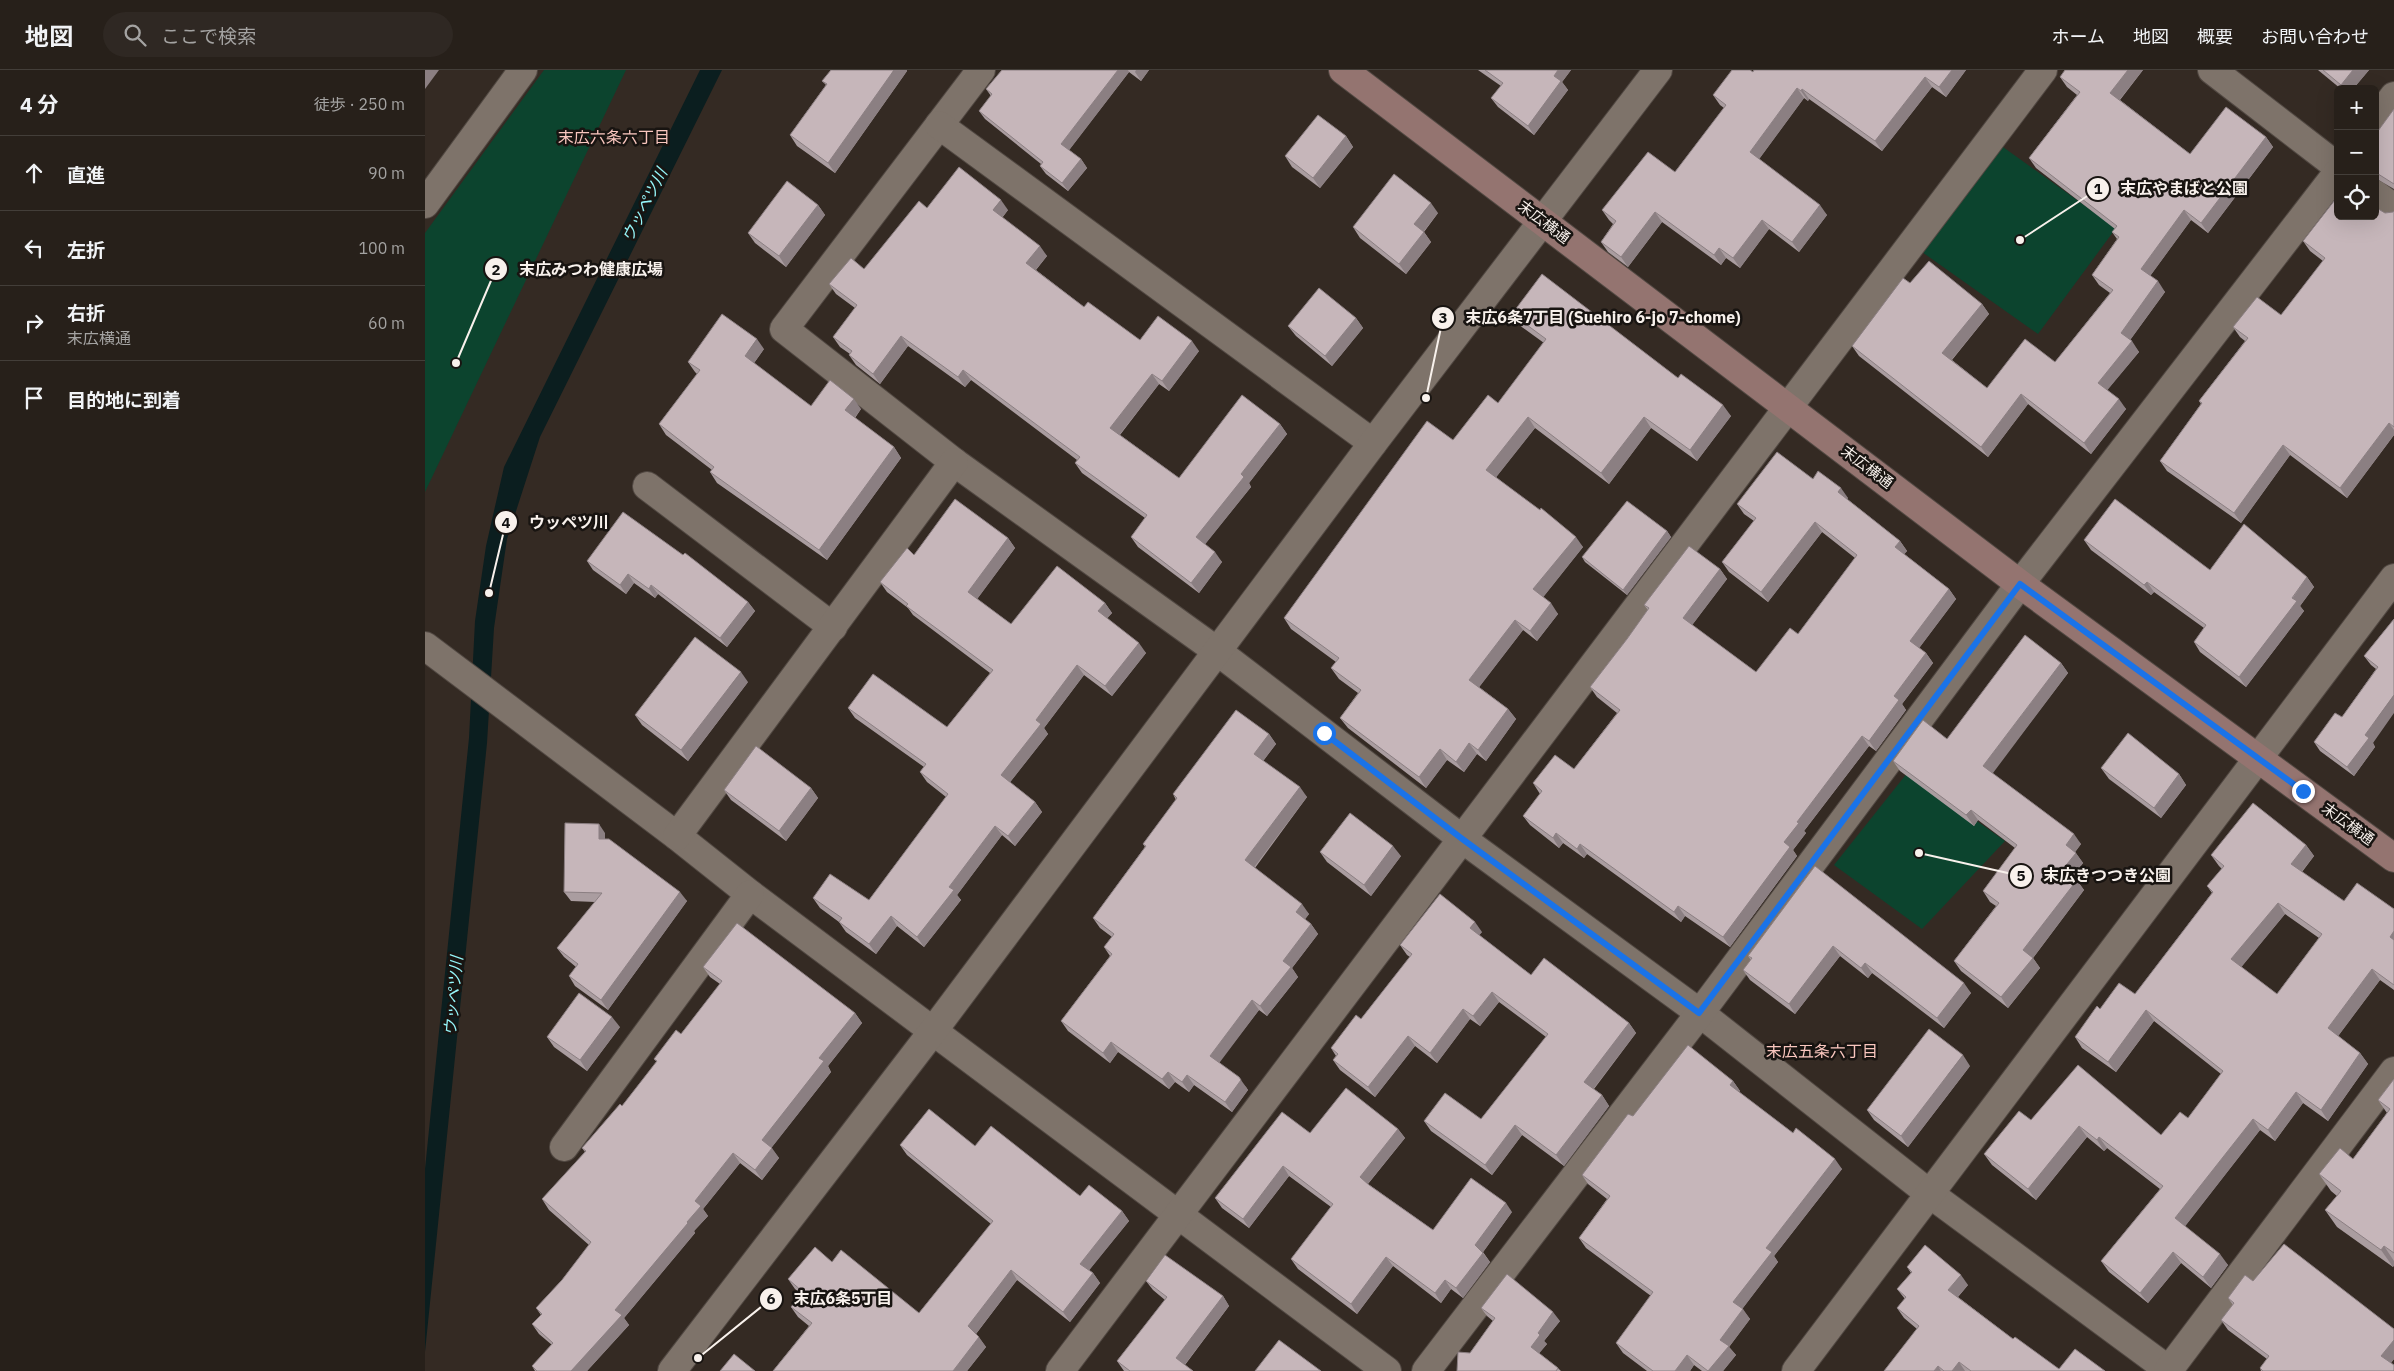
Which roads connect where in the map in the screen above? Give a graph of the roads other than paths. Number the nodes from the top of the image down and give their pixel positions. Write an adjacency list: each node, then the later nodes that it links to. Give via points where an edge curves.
1 (523, 70): 13 (street)
2 (981, 70): 9 (street)
3 (1343, 70): 15 (street, 末広横通)
4 (1658, 70): 15 (street)
5 (2043, 70): 16 (street)
6 (2211, 70): 10 (street)
7 (2394, 96): 8 (street)
8 (2379, 116)
9 (939, 125): 17 (street); 18 (street, via 784,329)
10 (2334, 164)
11 (2336, 175): 21 (street)
12 (2379, 197): 14 (street)
13 (425, 204)
14 (2394, 208)
15 (1544, 222): 16 (street, 末広横通); 17 (street)
16 (1789, 407): 21 (street, 末広横通); 27 (street)
17 (1373, 443): 24 (street)
18 (954, 462): 22 (street); 24 (street)
19 (647, 486): 22 (street)
20 (2394, 578): 25 (street)
21 (2020, 584): 25 (street, 末広横通); 30 (street)
22 (833, 627): 26 (street)
23 (425, 646): 26 (street)
24 (1217, 651): 27 (street); 31 (street)
25 (2257, 757): 28 (street, 末広横通); 34 (street)
26 (677, 836): 29 (street)
27 (1461, 838): 30 (street); 35 (street)
28 (2394, 858)
29 (750, 894): 31 (street); 33 (street)
30 (1699, 1013): 34 (street); 39 (street)
31 (933, 1031): 35 (street); 36 (street)
32 (2394, 1071): 41 (street)
33 (564, 1147)
34 (1930, 1194): 40 (street); 41 (street)
35 (1177, 1214): 37 (street); 38 (street)
36 (672, 1371)
37 (1060, 1371)
38 (1387, 1371)
39 (1426, 1371)
40 (1796, 1371)
41 (2169, 1371)

